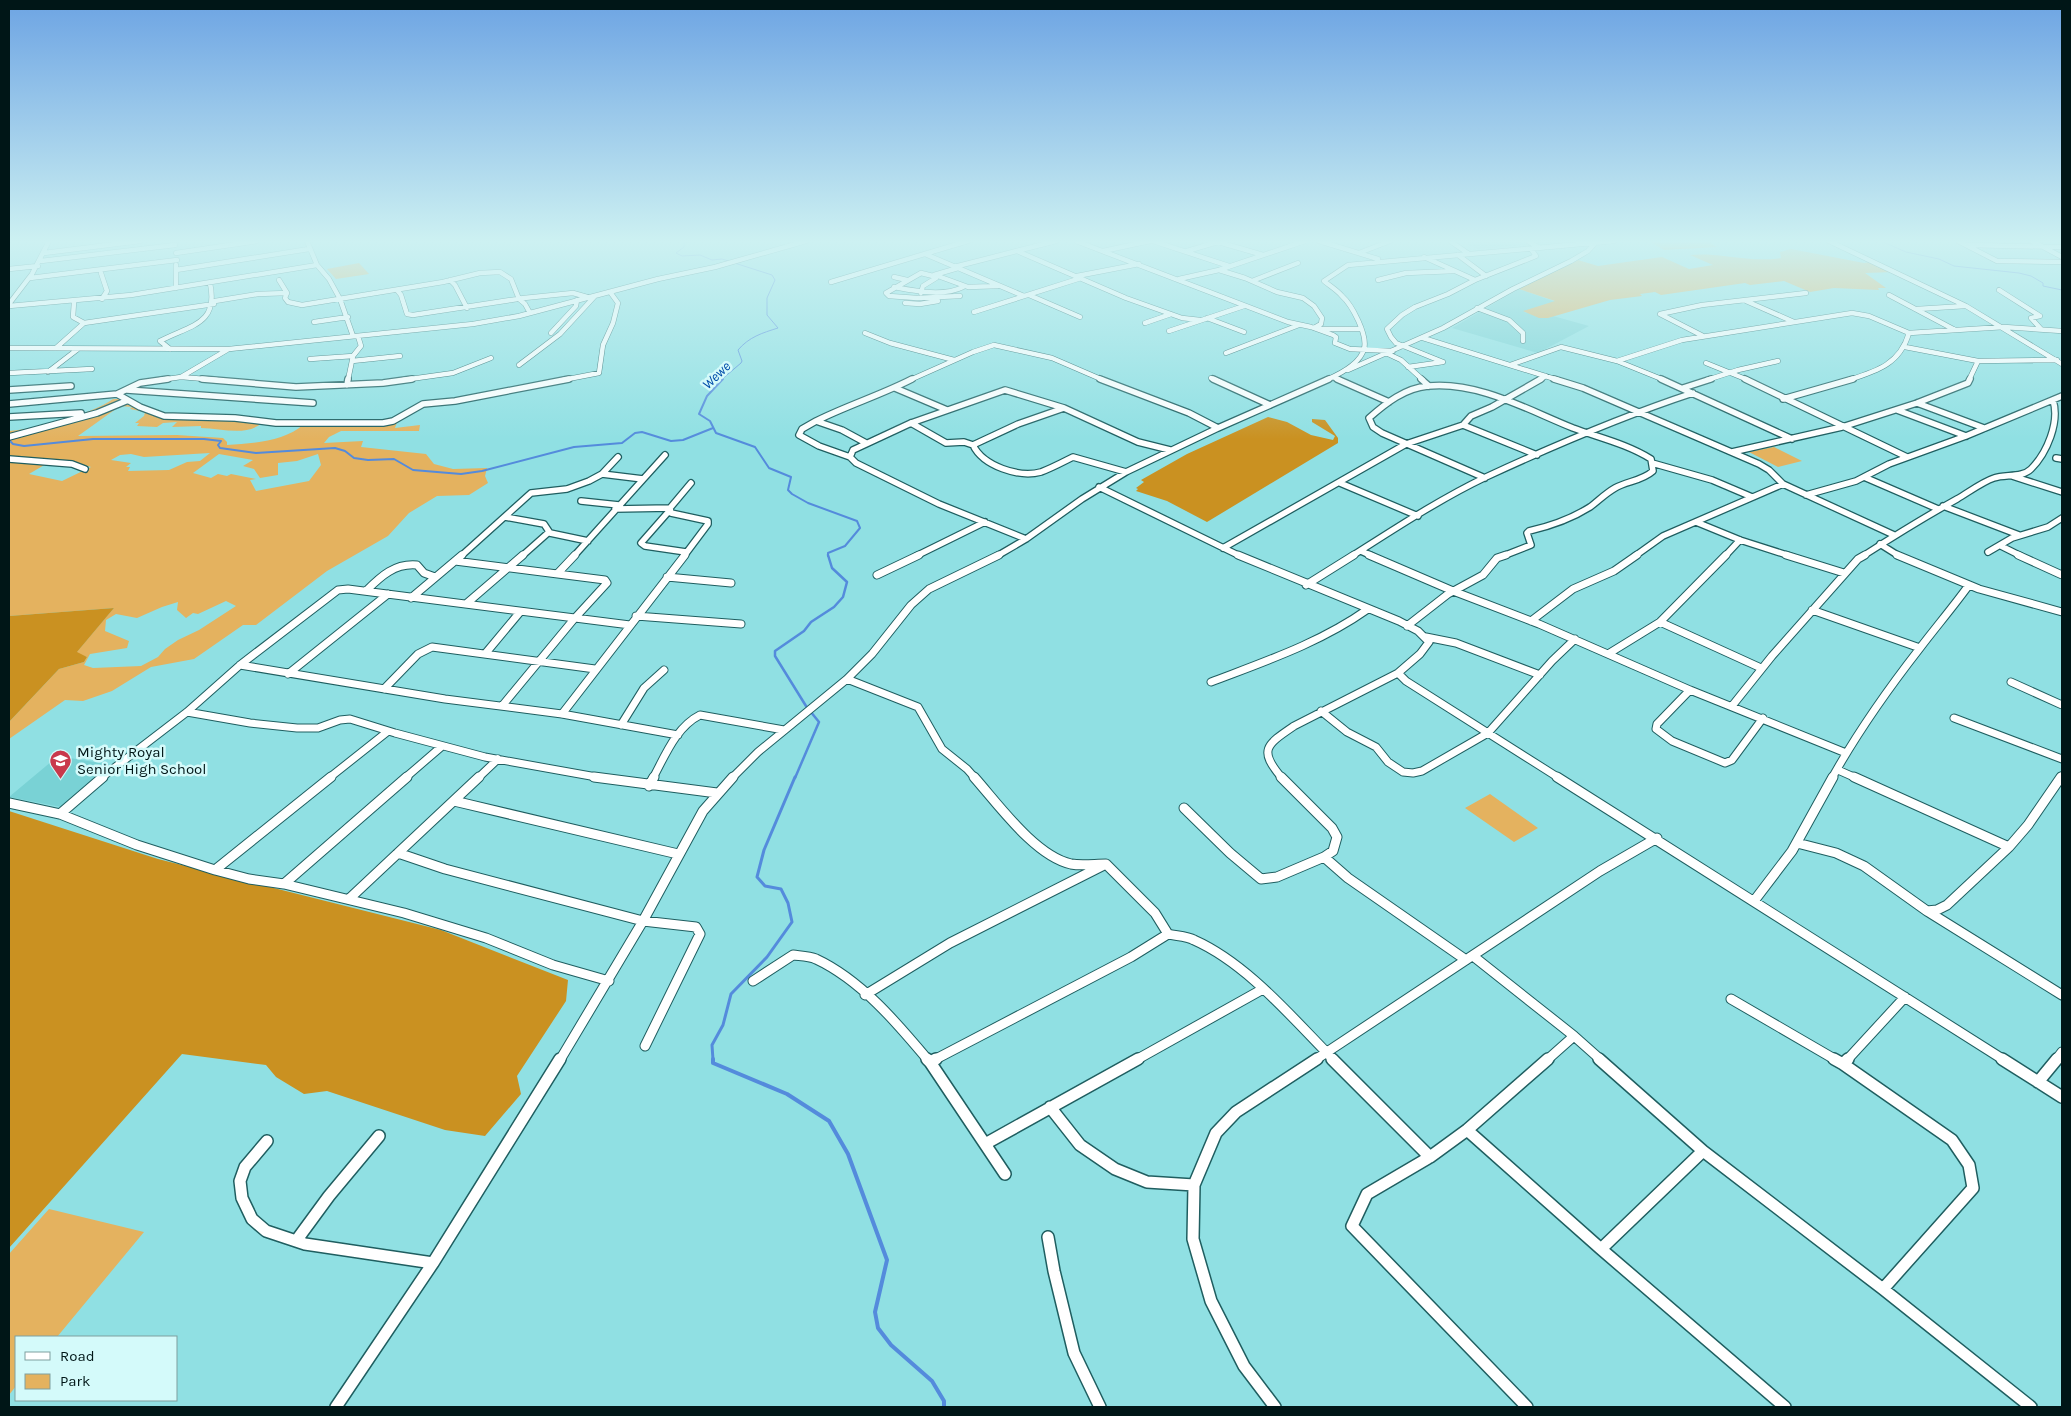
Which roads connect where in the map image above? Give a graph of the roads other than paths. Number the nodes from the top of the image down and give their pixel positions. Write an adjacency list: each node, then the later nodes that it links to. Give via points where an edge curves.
1 (74, 307): 39 (street, via 73,317)
2 (187, 307): 39 (street)
3 (212, 307): 62 (street, via 204,318 160,341)
4 (344, 307): 33 (street)
5 (405, 307): 31 (street, via 407,314)
6 (471, 307): 26 (street)
7 (527, 307): 30 (street)
8 (551, 307): 30 (street)
9 (575, 307): 51 (street)
10 (586, 307): 80 (street, via 546,347)
11 (617, 307): 104 (street, via 603,345 599,373 455,401 423,404 389,422 276,423 164,416)
12 (989, 307): 29 (street)
13 (1056, 307): 34 (street)
14 (1152, 307): 32 (street)
15 (1241, 307): 35 (street)
16 (1247, 307): 42 (street)
17 (1315, 307): 44 (street, via 1323,322)
18 (1349, 307): 45 (street)
19 (1416, 307): 58 (street, via 1387,329)
20 (1692, 307): 55 (street, via 1660,314)
21 (1759, 307): 38 (street)
22 (1911, 307): 28 (street)
23 (1948, 307): 28 (street)
24 (1968, 307): 43 (street)
25 (2026, 307): 46 (street, via 2040,316 2031,318)
26 (466, 308): 31 (street)
27 (1477, 308): 56 (street); 57 (street, via 1514,324 1523,333)
28 (1915, 309): 47 (street)
29 (974, 312)
30 (530, 313): 41 (street, via 489,322)
31 (427, 314): 41 (street)
32 (1171, 314): 36 (street); 40 (street)
33 (348, 317): 37 (street); 54 (street)
34 (1080, 317)
35 (1207, 318): 36 (street); 50 (street)
36 (1200, 320): 48 (street)
37 (314, 322)
38 (1794, 322): 53 (street, via 1857,313); 55 (street)
39 (84, 323): 61 (street)
40 (1144, 323)
41 (432, 324): 54 (street)
42 (1299, 325): 44 (street); 67 (street)
43 (2004, 327): 46 (street); 47 (street); 74 (street)
44 (1315, 328): 45 (street); 65 (street, via 1336,336 1334,341 1338,346)
45 (1361, 329): 65 (street)
46 (2041, 329): 49 (street)
47 (1955, 330): 53 (street)
48 (1168, 331)
49 (2062, 331)
50 (1244, 332)
51 (551, 333)
52 (865, 333): 73 (street)
53 (1908, 333): 59 (street)
54 (355, 336): 64 (street); 72 (street, via 361,346)
55 (1704, 336): 75 (street, via 1662,345)
56 (1423, 338): 58 (street); 81 (street)
57 (1523, 341)
58 (1402, 347): 66 (street); 82 (street, via 1443,361)
59 (1905, 347): 77 (street); 102 (street, via 1896,359 1886,365)
60 (9, 348): 61 (street)
61 (56, 348): 63 (street)
62 (170, 348): 63 (street); 64 (street)
63 (78, 349): 84 (street)
64 (229, 349): 89 (street)
65 (1364, 350): 66 (street); 86 (street)
66 (1392, 350): 68 (street)
67 (1226, 354)
68 (1386, 354): 82 (street); 86 (street)
69 (400, 356): 72 (street)
70 (310, 358): 72 (street)
71 (491, 358): 92 (street, via 446,375 402,382)
72 (352, 359): 92 (street)
73 (954, 360): 95 (street); 121 (street, via 994,345 1042,355 1174,407)
74 (2057, 360): 77 (street); 79 (street)
75 (1617, 361): 81 (street, via 1561,347); 96 (street)
76 (1778, 361): 87 (street)
77 (1978, 361): 107 (street, via 1968,383)
78 (1706, 363): 87 (street)
79 (2062, 364)
80 (519, 365)
81 (1510, 365): 88 (street)
82 (1408, 367): 94 (street)
83 (92, 369): 84 (street)
84 (48, 372): 85 (street)
85 (9, 373)
86 (1342, 373): 90 (street)
87 (1729, 373): 96 (street); 102 (street)
88 (1546, 376): 105 (street); 114 (street, via 1583,388)
89 (181, 377): 92 (street, via 296,387); 98 (street, via 140,383)
90 (1333, 377): 106 (street); 110 (street)
91 (1211, 378): 110 (street)
92 (347, 384)
93 (71, 386): 97 (street)
94 (1429, 386): 105 (street, via 1472,390); 106 (street, via 1406,392)
95 (895, 388): 112 (street); 117 (street)
96 (1683, 388): 99 (street)
97 (9, 390)
98 (125, 390): 100 (street); 109 (street)
99 (1693, 393): 114 (street); 126 (street)
100 (117, 394): 104 (street); 108 (street)
101 (2062, 396): 103 (street)
102 (1783, 398): 120 (street)
103 (2053, 400): 122 (street); 142 (street, via 2057,419 2049,440 2031,469)
104 (126, 401): 125 (street, via 92,415 43,425)
105 (1503, 401): 119 (street, via 1471,416); 123 (street)
106 (1389, 402): 128 (street, via 1369,418 1369,424)
107 (1917, 403): 113 (street); 122 (street)
108 (9, 404)
109 (313, 404)
110 (1270, 405): 121 (street)
111 (1064, 408): 112 (street, via 1005,390); 129 (street, via 1018,424); 130 (street, via 1138,442)
112 (947, 410): 118 (street)
113 (1897, 410): 120 (street); 124 (street)
114 (1636, 412): 123 (street); 131 (street)
115 (81, 413): 116 (street)
116 (9, 417)
117 (816, 421): 127 (street, via 842,430); 135 (street, via 802,429 799,435)
118 (912, 423): 127 (street); 129 (street, via 946,443)
119 (1463, 425): 128 (street); 132 (street)
120 (1842, 427): 126 (street); 136 (street)
121 (1218, 428): 130 (street)
122 (1984, 428): 124 (street)
123 (1588, 433): 132 (street); 138 (street, via 1648,457)
124 (1966, 436): 136 (street)
125 (9, 437)
126 (1792, 439): 131 (street)
127 (866, 444): 135 (street, via 853,450)
128 (1406, 444): 144 (street); 147 (street)
129 (973, 445): 140 (street, via 977,453 1013,472 1040,472 1073,457)
130 (1170, 450): 140 (street)
131 (1732, 452): 148 (street, via 1769,470)
132 (1537, 455): 144 (street)
133 (665, 456): 145 (street)
134 (618, 457): 141 (street)
135 (850, 457): 160 (street, via 856,463 940,504)
136 (1907, 457): 143 (street)
137 (9, 458): 139 (street, via 72,464)
138 (1652, 463): 152 (street, via 1712,480); 186 (street, via 1653,471 1646,477 1615,488 1589,507 1551,526 1527,532 1531,545 1502,555 1483,575)
139 (85, 469)
140 (1126, 472): 149 (street)
141 (602, 474): 145 (street); 157 (street, via 567,489 532,493)
142 (2009, 475): 150 (street); 155 (street, via 1994,478)
143 (1864, 477): 151 (street); 155 (street)
144 (1485, 478): 158 (street)
145 (643, 479): 154 (street)
146 (691, 483): 156 (street)
147 (1340, 483): 158 (street); 170 (street)
148 (1784, 484): 151 (street); 152 (street)
149 (1100, 487): 165 (street); 170 (street)
150 (2062, 492)
151 (1806, 495): 163 (street)
152 (1752, 497): 161 (street)
153 (581, 502): 154 (street)
154 (617, 507): 156 (street); 167 (street)
155 (1941, 508): 163 (street); 164 (street)
156 (670, 509): 172 (street, via 675,515 708,521); 172 (street, via 641,543)
157 (505, 516): 162 (street, via 544,524); 174 (street)
158 (1418, 516): 171 (street)
159 (2062, 518): 164 (street)
160 (985, 522): 165 (street); 179 (street)
161 (1696, 522): 166 (street); 196 (street, via 1655,541 1614,571 1573,590)
162 (549, 532): 167 (street); 175 (street)
163 (1894, 535): 168 (street)
164 (2019, 535): 169 (street)
165 (1026, 540): 214 (street, via 929,589 911,605 872,654)
166 (1740, 540): 177 (street); 197 (street)
167 (588, 541): 176 (street)
168 (1880, 544): 177 (street); 184 (street, via 1900,556)
169 (2001, 546): 173 (street); 178 (street)
170 (1224, 548): 183 (street)
171 (1361, 551): 183 (street); 186 (street)
172 (686, 552): 181 (street)
173 (1988, 552)
174 (455, 561): 175 (street); 180 (street)
175 (508, 567): 176 (street); 189 (street)
176 (558, 573): 195 (street, via 605,580 607,583)
177 (1844, 573): 191 (street)
178 (2062, 574)
179 (877, 575)
180 (434, 577): 185 (street, via 417,565 404,565 387,572); 188 (street)
181 (667, 577): 182 (street); 194 (street)
182 (731, 583)
183 (1306, 585): 190 (street)
184 (1969, 585): 193 (street); 203 (street)
185 (366, 591): 187 (street); 207 (street, via 338,590)
186 (1454, 591): 196 (street); 200 (street)
187 (388, 594): 188 (street); 212 (street)
188 (411, 598): 189 (street)
189 (466, 604): 192 (street)
190 (1368, 609): 200 (street); 215 (street, via 1301,648)
191 (1812, 610): 203 (street); 208 (street)
192 (520, 612): 195 (street); 204 (street)
193 (2062, 612)
194 (636, 616): 198 (street); 199 (street)
195 (574, 619): 199 (street); 206 (street)
196 (1531, 621): 202 (street)
197 (1660, 622): 205 (street); 208 (street)
198 (741, 624)
199 (630, 625): 209 (street)
200 (1407, 626): 201 (street)
201 (1426, 637): 211 (street, via 1429,642 1420,654); 213 (street, via 1456,643)
202 (1575, 639): 205 (street); 213 (street)
203 (1920, 648): 233 (street)
204 (485, 654): 206 (street); 217 (street, via 432,647)
205 (1608, 654): 218 (street)
206 (538, 662): 209 (street); 220 (street)
207 (240, 665): 212 (street); 223 (street)
208 (1761, 668): 221 (street)
209 (595, 669): 224 (street)
210 (664, 670): 227 (street, via 644,688)
211 (1398, 673): 222 (street); 230 (street)
212 (288, 674): 217 (street)
213 (1540, 675): 230 (street)
214 (847, 679): 228 (street); 252 (street, via 918,707 942,749 967,769 1031,841 1070,864)
215 (1211, 682)
216 (2010, 682): 219 (street)
217 (384, 688): 220 (street)
218 (1690, 690): 221 (street); 225 (street, via 1657,724 1656,729 1672,741 1725,763 1732,760)
219 (2062, 704)
220 (502, 706): 224 (street)
221 (1732, 706): 225 (street)
222 (1321, 711): 230 (street, via 1347,732 1373,745 1395,767 1408,774 1422,771); 251 (street, via 1278,738 1268,748 1267,754 1270,764 1337,837 1333,851)
223 (187, 712): 229 (street, via 278,728 316,728 339,719 350,719); 245 (street, via 113,768)
224 (562, 714): 227 (street)
225 (1763, 718): 233 (street)
226 (1954, 718): 235 (street)
227 (621, 725): 231 (street)
228 (784, 730): 231 (street, via 700,716 691,719); 240 (street)
229 (387, 732): 232 (street); 253 (street)
230 (1488, 733): 246 (street)
231 (678, 735): 238 (street)
232 (441, 747): 234 (street); 254 (street)
233 (1846, 753): 236 (street)
234 (498, 759): 238 (street); 242 (street)
235 (2062, 759)
236 (1838, 770): 247 (street); 248 (street)
237 (2062, 776): 239 (street)
238 (648, 786): 240 (street)
239 (2053, 790): 241 (street); 248 (street)
240 (716, 793): 250 (street)
241 (2062, 793)
242 (454, 801): 249 (street); 250 (street)
243 (9, 804): 245 (street)
244 (1184, 808): 251 (street, via 1261,879 1272,879)
245 (60, 814): 253 (street, via 137,845)
246 (1657, 838): 256 (street); 260 (street, via 1600,871)
247 (1797, 843): 256 (street); 257 (street, via 1836,853 1864,866)
248 (2009, 847): 257 (street, via 1947,905)
249 (398, 853): 255 (street); 258 (street, via 445,869)
250 (678, 854): 258 (street)
251 (1324, 857): 260 (street, via 1348,878)
252 (1106, 864): 259 (street, via 1155,913); 264 (street, via 950,942)
253 (215, 870): 254 (street)
254 (284, 884): 255 (street)
255 (349, 899): 261 (street, via 486,938 553,965)
256 (1754, 901): 266 (street)
257 (1927, 911): 265 (street)
258 (643, 921): 261 (street); 269 (street, via 696,927 700,934)
259 (1168, 934): 263 (street, via 1193,939 1224,957); 272 (street, via 1131,957)
260 (1469, 958): 268 (street); 271 (street)
261 (609, 981): 288 (street)
262 (753, 981): 264 (street, via 793,955 814,958)
263 (1264, 989): 271 (street); 276 (street)
264 (865, 995): 272 (street, via 902,1028)
265 (2062, 995)
266 (1905, 997): 273 (street); 274 (street)
267 (1730, 999): 273 (street)
268 (1574, 1036): 277 (street); 281 (street)
269 (645, 1046)
270 (2062, 1052): 274 (street)
271 (1327, 1053): 282 (street); 284 (street, via 1236,1112 1216,1133)
272 (930, 1062): 280 (street)
273 (1843, 1064): 289 (street, via 1952,1140 1969,1165 1973,1188)
274 (2038, 1082): 275 (street)
275 (2062, 1097)
276 (1050, 1107): 280 (street); 284 (street, via 1080,1145 1116,1169 1147,1182)
277 (1467, 1130): 282 (street); 287 (street)
278 (379, 1136): 286 (street)
279 (267, 1141): 286 (street, via 245,1167 240,1181 242,1198 252,1219 266,1230)
280 (985, 1144): 283 (street)
281 (1703, 1151): 287 (street); 289 (street)
282 (1430, 1157): 293 (street, via 1367,1194 1352,1226)
283 (1005, 1174)
284 (1194, 1185): 292 (street, via 1193,1239 1212,1301 1244,1366)
285 (1048, 1237): 291 (street, via 1074,1353)
286 (296, 1241): 288 (street)
287 (1601, 1249): 294 (street)
288 (433, 1263): 290 (street)
289 (1883, 1289): 295 (street)
290 (336, 1407)
291 (1100, 1407)
292 (1275, 1407)
293 (1527, 1407)
294 (1785, 1407)
295 (2031, 1407)

